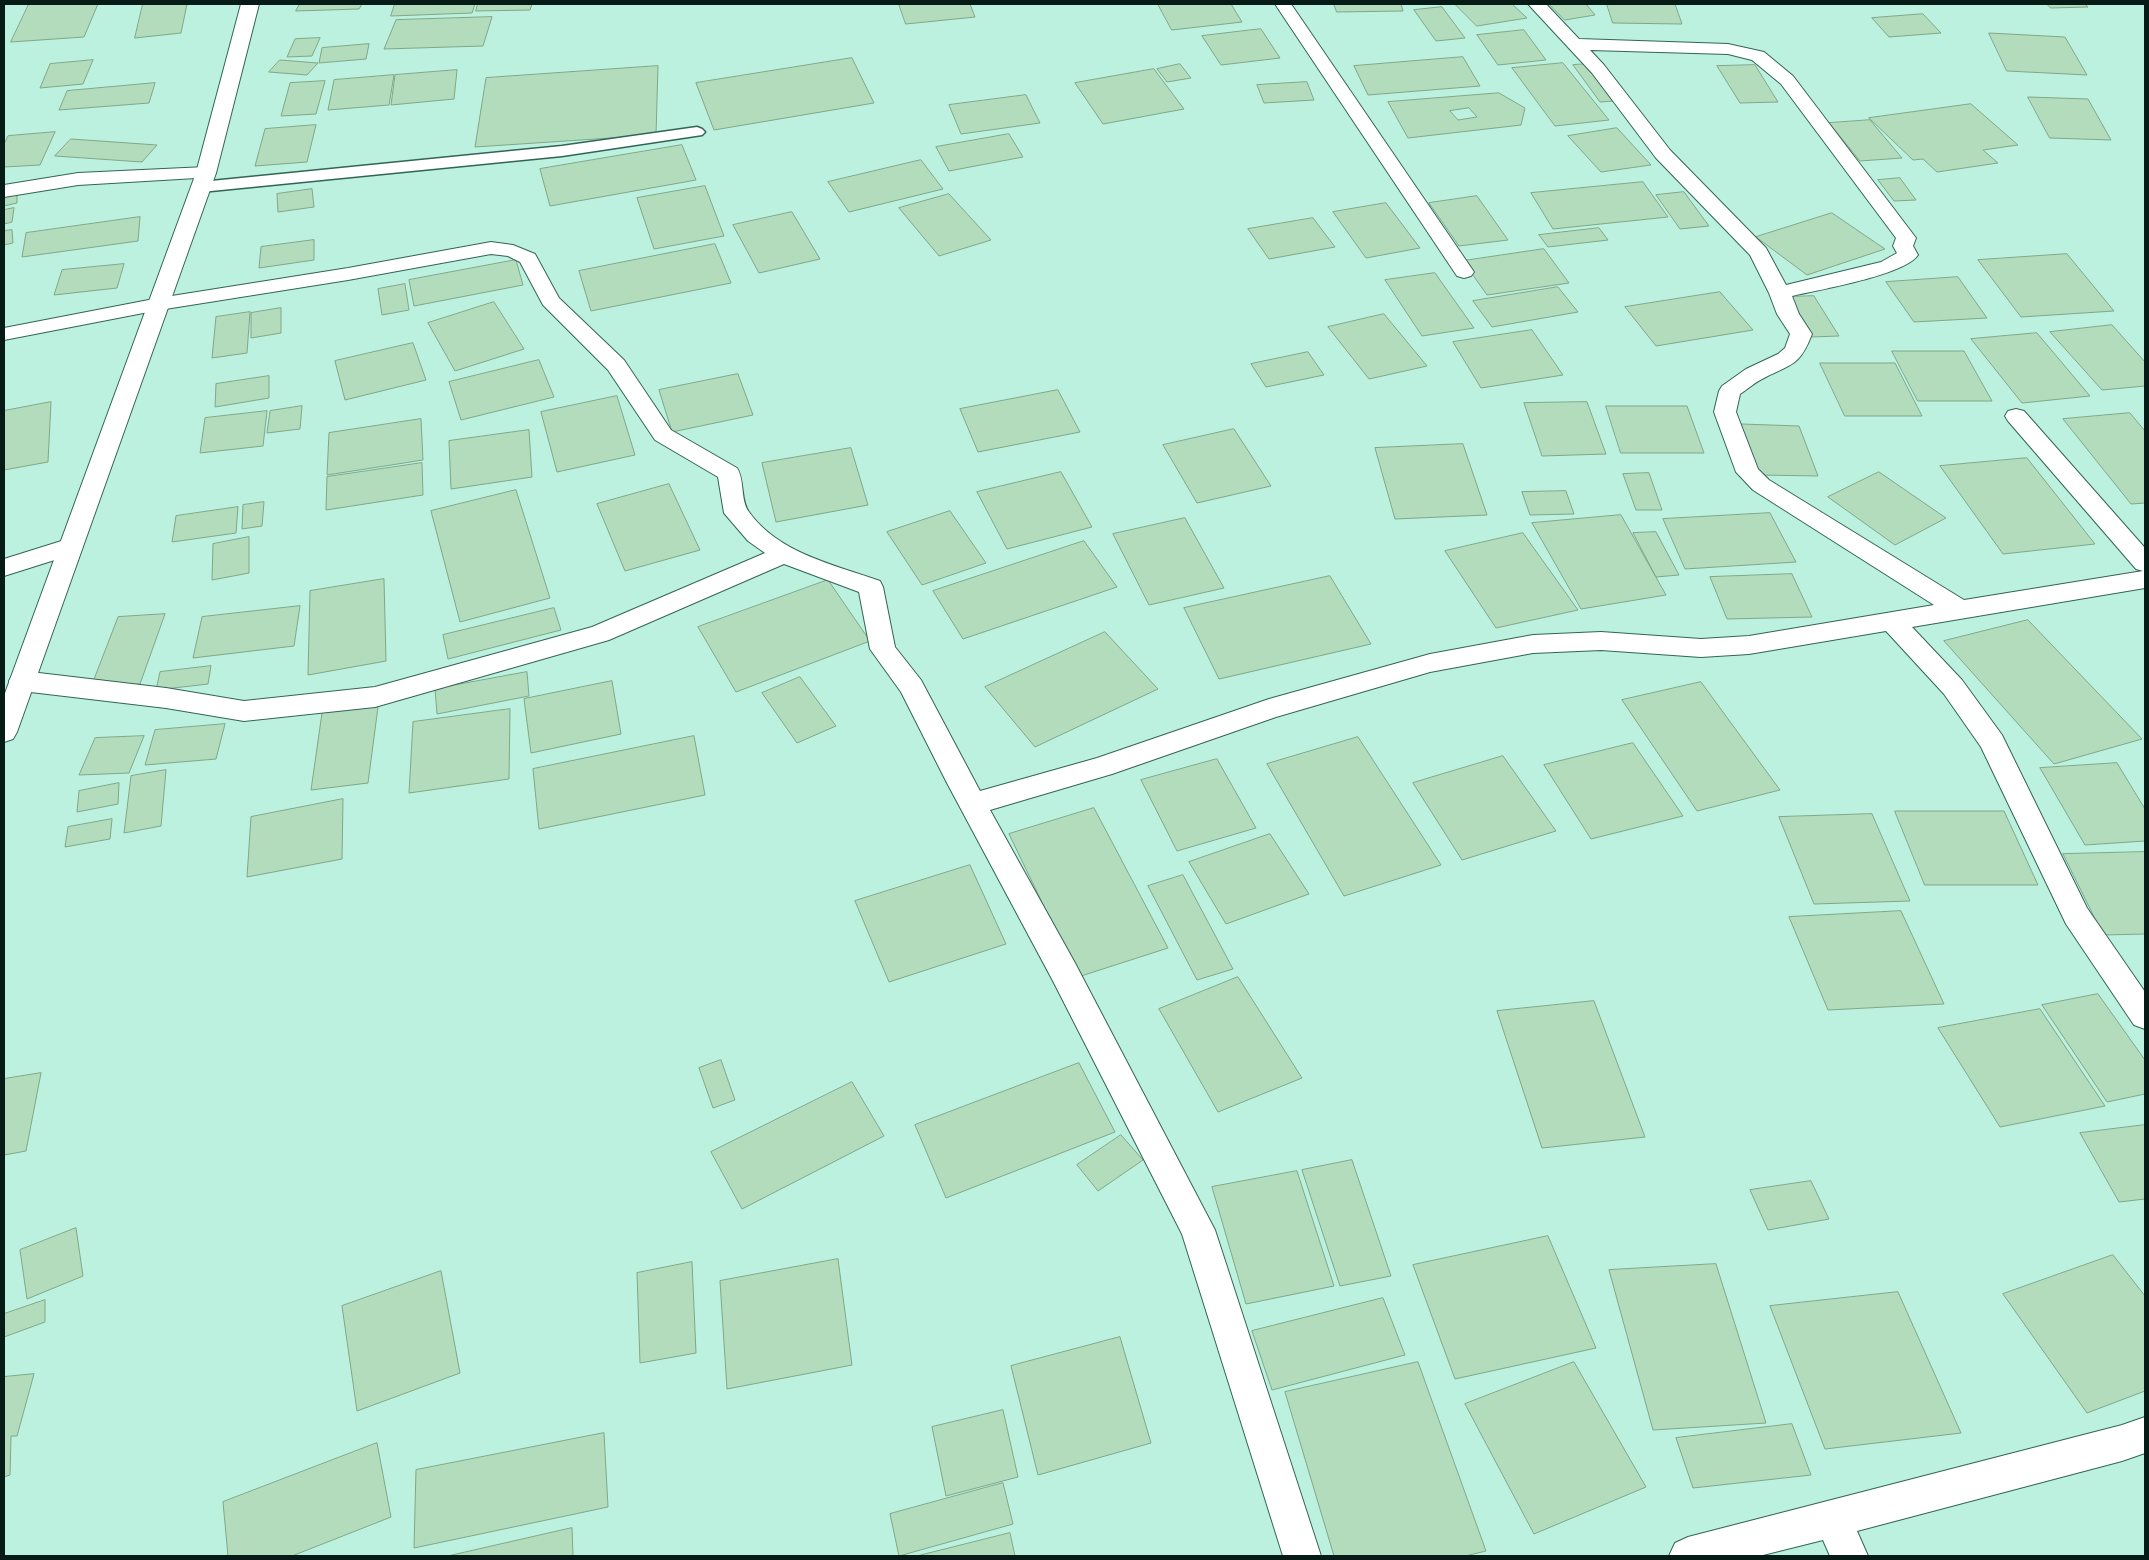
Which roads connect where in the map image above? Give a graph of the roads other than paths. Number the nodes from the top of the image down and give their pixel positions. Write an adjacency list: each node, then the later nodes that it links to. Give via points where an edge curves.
1 (250, 4): 6 (street)
2 (1283, 4): 8 (street)
3 (1536, 4): 4 (street)
4 (1575, 44): 9 (street, via 1663,154 1759,252); 9 (street, via 1745,51 1758,56 1787,80 1906,238 1903,246 1908,255 1888,266)
5 (697, 132): 6 (lane, via 562,151)
6 (204, 180): 7 (street, via 70,181); 10 (street)
7 (4, 190)
8 (1464, 272)
9 (1780, 293): 18 (street, via 1801,334 1795,350 1730,391 1725,412 1748,472 1761,485)
10 (159, 304): 11 (street); 13 (street); 14 (street, via 491,248 513,251 528,258 550,301 616,365 663,435 729,473 736,513 756,535)
11 (4, 334)
12 (2016, 416): 15 (street)
13 (71, 546): 16 (street); 20 (street)
14 (783, 555): 20 (street, via 600,634 375,697 244,710); 22 (street, via 871,587 883,649 912,687)
15 (2145, 562)
16 (4, 568)
17 (2145, 579): 18 (street)
18 (1961, 610): 19 (street)
19 (1892, 622): 22 (street, via 1749,645 1701,648 1601,640 1533,644 1430,663 1269,709 1102,767); 23 (street, via 1954,687 1992,742 2076,916)
20 (22, 681): 21 (street)
21 (4, 732)
22 (973, 804): 26 (street, via 1198,1230)
23 (2145, 1016)
24 (2145, 1435): 25 (street)
25 (1833, 1519): 27 (street); 28 (street)
26 (1302, 1556)
27 (1688, 1556)
28 (1849, 1556)

